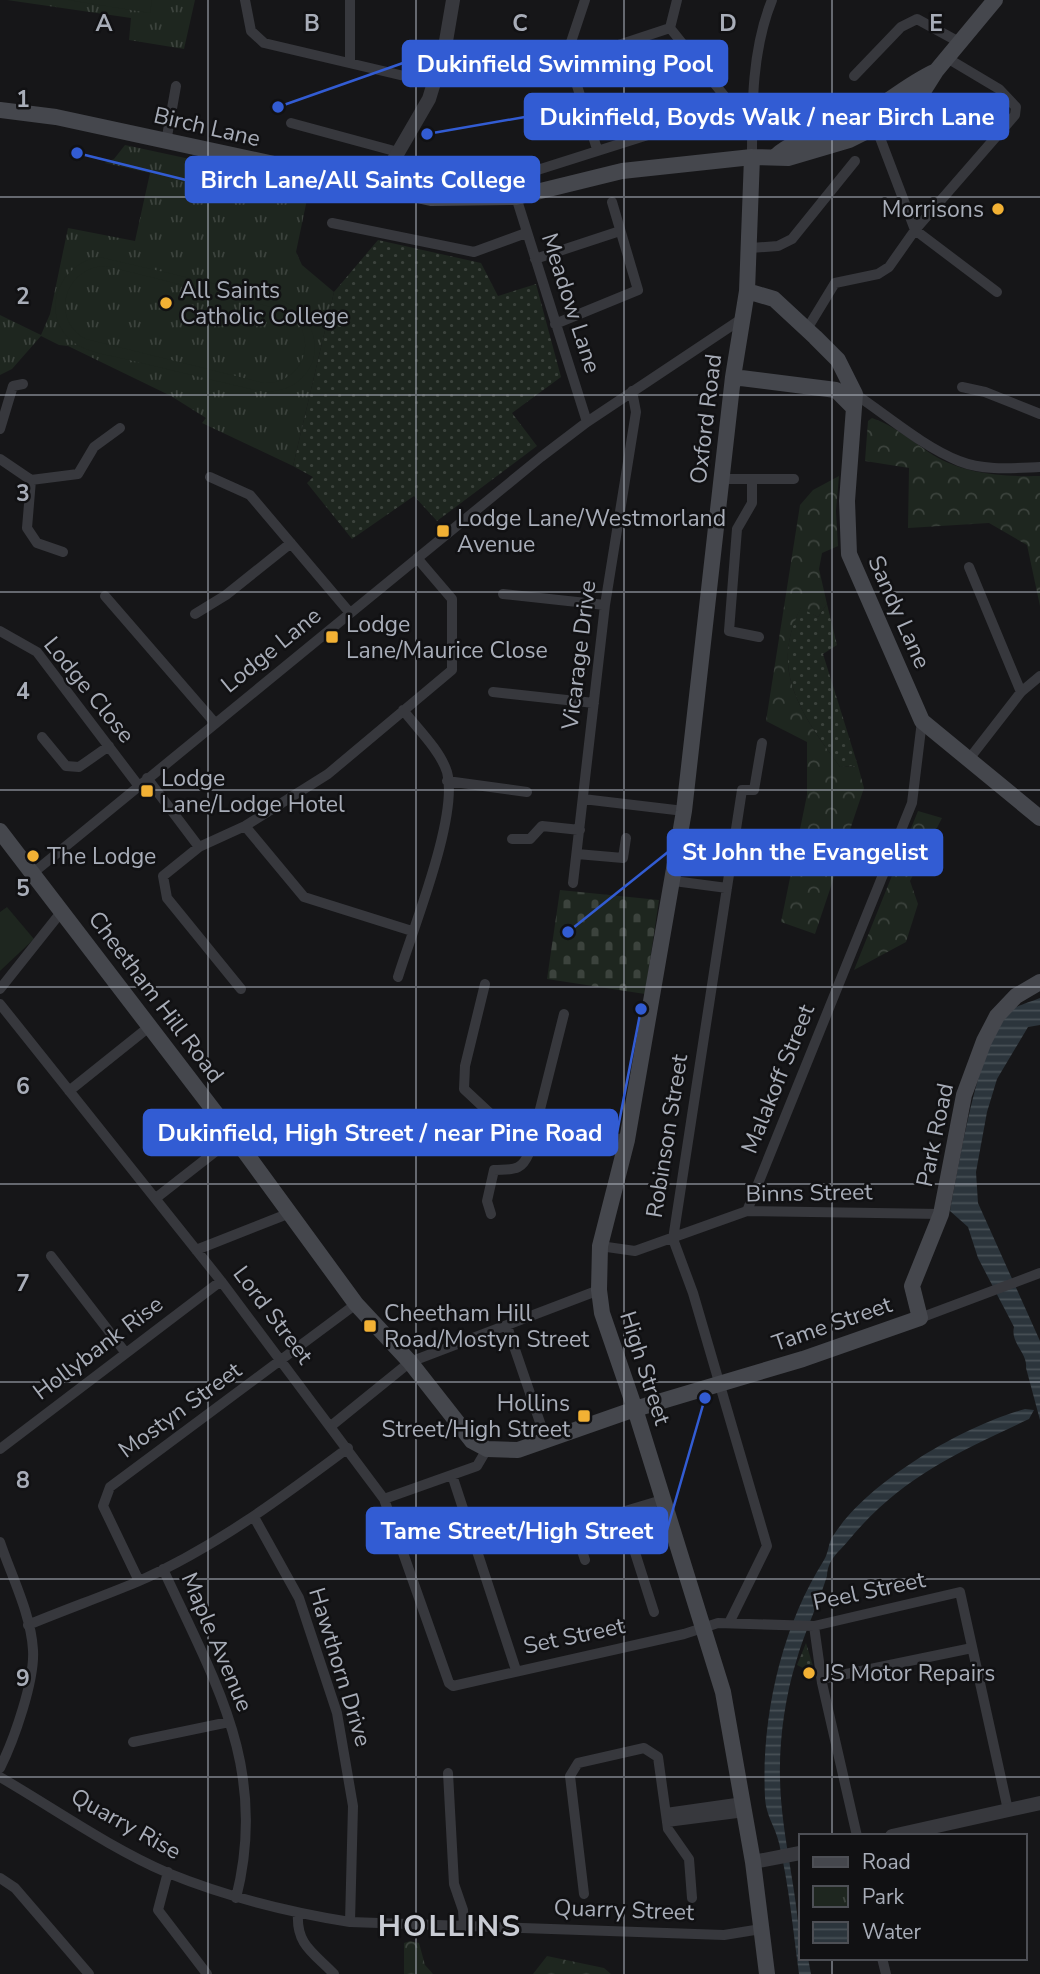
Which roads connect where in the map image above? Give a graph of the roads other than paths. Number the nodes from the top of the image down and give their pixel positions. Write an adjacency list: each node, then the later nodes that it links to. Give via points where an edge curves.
1 (245, 0): 11 (street, via 251,31 264,43)
2 (350, 0): 11 (street)
3 (453, 0): 14 (street)
4 (585, 0): 10 (street, via 567,54)
5 (677, 0): 8 (street)
6 (772, 0): 16 (street, via 756,60)
7 (995, 0): 9 (main road)
8 (670, 28): 10 (street); 18 (street)
9 (959, 42): 12 (main road); 13 (street, via 917,19 901,27)
10 (569, 61): 23 (street)
11 (350, 63): 14 (street)
12 (941, 64): 17 (main road, Birch Lane); 21 (main road, Birch Lane, via 924,90); 33 (street, via 999,89 1016,107 1015,116)
13 (854, 76)
14 (433, 83): 24 (street, via 429,99)
15 (176, 86): 22 (street)
16 (752, 102): 18 (street); 26 (street)
17 (878, 107): 21 (street); 25 (main road, Birch Lane, via 838,130 787,146)
18 (734, 108): 23 (street)
19 (0, 110): 22 (main road, Birch Lane, via 56,117)
20 (291, 123): 24 (street)
21 (875, 127): 25 (main road, Birch Lane, via 792,157); 33 (street)
22 (166, 142): 29 (main road, Birch Lane)
23 (597, 149): 28 (street, via 528,173)
24 (398, 152): 29 (street)
25 (776, 156): 26 (main road, Birch Lane)
26 (752, 158): 30 (main road, Birch Lane, via 622,171); 36 (main road, Oxford Road)
27 (855, 161): 36 (street, via 792,239 778,246)
28 (461, 178)
29 (378, 187): 30 (main road, Birch Lane, via 431,198)
30 (516, 197): 35 (street, Meadow Lane)
31 (612, 202): 34 (street)
32 (332, 223): 35 (street, via 474,252)
33 (915, 230): 39 (street); 42 (street, via 889,267 878,274 835,283)
34 (620, 231): 37 (street); 41 (street, via 638,290)
35 (526, 233): 37 (street, Meadow Lane)
36 (751, 248): 38 (main road, Oxford Road)
37 (535, 259): 41 (street, Meadow Lane)
38 (747, 291): 40 (main road, Oxford Road); 42 (main road, via 774,299)
39 (997, 292)
40 (743, 318): 44 (main road, Oxford Road); 48 (street, Lodge Lane)
41 (555, 324): 51 (street, Meadow Lane)
42 (807, 329): 43 (main road)
43 (838, 360): 46 (main road, via 830,380); 49 (main road)
44 (733, 377): 46 (main road); 57 (main road, Oxford Road)
45 (23, 384): 53 (street, via 13,386)
46 (815, 387): 49 (main road, via 836,390)
47 (962, 387): 50 (street)
48 (632, 391): 51 (street, Lodge Lane); 67 (street, Vicarage Drive, via 636,412)
49 (854, 401): 55 (street, via 960,461 1003,469); 77 (main road, Sandy Lane, via 849,554)
50 (1040, 414)
51 (587, 422): 63 (street, Lodge Lane)
52 (120, 428): 59 (street, via 94,447 78,474)
53 (0, 429)
54 (0, 459): 59 (street)
55 (1040, 467)
56 (210, 477): 61 (street, via 250,495)
57 (722, 478): 60 (street); 87 (main road, Oxford Road)
58 (794, 479): 60 (street)
59 (31, 480): 62 (street, via 27,528 37,543)
60 (752, 480): 71 (street, via 752,503 737,529 729,631)
61 (291, 544): 68 (street); 69 (street, via 226,596)
62 (63, 552)
63 (417, 558): 68 (street, Lodge Lane); 76 (street, via 452,599 452,670)
64 (969, 567): 74 (street)
65 (503, 594): 67 (street)
66 (106, 596): 78 (street)
67 (605, 605): 75 (street, Vicarage Drive)
68 (350, 613): 78 (street, Lodge Lane)
69 (195, 614)
70 (0, 631): 81 (street, Lodge Close, via 37,652)
71 (759, 637)
72 (1040, 676): 74 (street)
73 (493, 692): 75 (street)
74 (1021, 692): 82 (street)
75 (594, 703): 86 (street, Vicarage Drive)
76 (403, 710): 83 (street, via 447,772); 89 (street, via 328,774)
77 (922, 721): 82 (main road, Sandy Lane); 115 (street, Malakoff Street, via 912,803)
78 (215, 723): 84 (street, Lodge Lane)
79 (42, 737): 81 (street, via 66,766 79,767)
80 (762, 743): 99 (street, Robinson Street, via 754,790 742,790)
81 (109, 746): 84 (street, Lodge Close)
82 (968, 760): 88 (main road, Sandy Lane)
83 (447, 781): 85 (street); 101 (street, via 448,803 440,842)
84 (143, 782): 94 (street, Lodge Close); 96 (street, Lodge Lane)
85 (527, 792)
86 (583, 799): 87 (street); 90 (street, Vicarage Drive)
87 (684, 811): 97 (main road, High Street)
88 (1040, 818)
89 (245, 826): 94 (street); 101 (street, via 304,897)
90 (580, 830): 93 (street, via 542,826 530,839); 95 (street, Vicarage Drive)
91 (0, 831): 96 (main road, Cheetham Hill Road)
92 (626, 838): 95 (street, via 623,858)
93 (512, 839)
94 (199, 847): 106 (street, via 163,876 166,898)
95 (577, 854): 98 (street, Vicarage Drive)
96 (33, 873): 100 (main road, Cheetham Hill Road)
97 (674, 881): 99 (street); 113 (main road, High Street)
98 (573, 883)
99 (727, 888): 119 (street, Robinson Street)
100 (62, 911): 105 (street); 109 (main road, Cheetham Hill Road)
101 (412, 931): 102 (street)
102 (398, 977)
103 (1040, 982): 118 (main road, Park Road, via 1003,1008 984,1041 964,1095)
104 (485, 984): 111 (street, via 465,1066 464,1090 495,1118)
105 (0, 989)
106 (241, 989)
107 (0, 1004): 110 (street, Lord Street)
108 (564, 1014): 111 (street)
109 (149, 1027): 110 (street); 112 (main road, Cheetham Hill Road)
110 (69, 1091): 114 (street, Lord Street)
111 (536, 1126): 113 (street); 117 (street, via 522,1166 494,1170 491,1175 487,1201)
112 (234, 1137): 114 (street); 116 (main road, Cheetham Hill Road)
113 (627, 1140): 120 (main road, High Street)
114 (156, 1198): 121 (street, Lord Street)
115 (747, 1211): 118 (street, Binns Street); 119 (street, Binns Street)
116 (290, 1213): 121 (street); 126 (main road, Cheetham Hill Road)
117 (491, 1214)
118 (941, 1214): 127 (main road, Park Road, via 912,1286)
119 (673, 1239): 120 (street, Binns Street, via 635,1251); 132 (street, Robinson Street)
120 (600, 1246): 125 (main road, High Street)
121 (196, 1250): 124 (street, Lord Street)
122 (51, 1256): 129 (street)
123 (1040, 1273): 127 (street, Tame Street)
124 (221, 1281): 129 (street, Hollybank Rise); 130 (street, Lord Street)
125 (599, 1290): 128 (street); 133 (main road, High Street, via 602,1313)
126 (356, 1304): 130 (street, Mostyn Street); 131 (main road, Cheetham Hill Road)
127 (920, 1318): 132 (main road, Tame Street)
128 (507, 1326): 131 (street); 135 (street)
129 (125, 1352): 137 (street, Hollybank Rise)
130 (282, 1362): 134 (street, Lord Street); 147 (street, Mostyn Street, via 110,1487 103,1506)
131 (410, 1362): 134 (street); 138 (main road, Cheetham Hill Road, via 457,1426)
132 (720, 1385): 133 (main road, Tame Street); 149 (street, Robinson Street, via 767,1546)
133 (635, 1409): 135 (main road, Tame Street); 141 (main road, High Street)
134 (331, 1426): 136 (street, Lord Street)
135 (546, 1440): 138 (main road, Tame Street, via 518,1450)
136 (348, 1448): 140 (street, Lord Street); 143 (street)
137 (0, 1449)
138 (487, 1449): 139 (street, via 477,1466)
139 (452, 1475): 140 (street); 154 (street)
140 (384, 1499): 156 (street, Lord Street)
141 (662, 1500): 142 (street); 152 (main road, High Street)
142 (622, 1512): 145 (street, via 575,1529); 148 (street)
143 (254, 1517): 146 (street); 176 (street, Hawthorn Drive, via 299,1598 337,1713 353,1806)
144 (0, 1542): 150 (street)
145 (585, 1560)
146 (163, 1569): 147 (street); 157 (street, Maple Avenue)
147 (139, 1581): 150 (street)
148 (654, 1612)
149 (729, 1623): 151 (street, Peel Street); 152 (street, Peel Street)
150 (28, 1625): 159 (street, via 33,1651 25,1696)
151 (814, 1626): 153 (street, Peel Street, via 960,1592); 155 (street)
152 (704, 1628): 154 (street, Set Street); 163 (main road, High Street, via 723,1692)
153 (972, 1648): 155 (street); 164 (street)
154 (516, 1670): 156 (street, Set Street)
155 (822, 1679): 166 (street)
156 (453, 1686)
157 (229, 1722): 158 (street); 173 (street, Maple Avenue, via 240,1761 248,1823 246,1858)
158 (133, 1742)
159 (0, 1768)
160 (448, 1773): 177 (street, via 454,1884)
161 (0, 1777): 170 (street, Quarry Rise)
162 (1040, 1803): 164 (street)
163 (744, 1807): 165 (street); 169 (main road, High Street)
164 (1008, 1810): 167 (street)
165 (666, 1817): 172 (street, via 658,1757 644,1748 578,1763 570,1776); 174 (street, via 668,1829 689,1858)
166 (857, 1834)
167 (901, 1834)
168 (797, 1854): 169 (street)
169 (753, 1862): 178 (main road, High Street)
170 (168, 1872): 173 (street, Quarry Rise); 180 (street, via 158,1910)
171 (0, 1878): 179 (street, via 15,1888)
172 (584, 1894)
173 (236, 1898): 175 (street, Quarry Street)
174 (692, 1898)
175 (298, 1914): 176 (street, Quarry Street); 181 (street, via 300,1939)
176 (350, 1922): 177 (street, Quarry Street)
177 (464, 1926): 178 (street, Quarry Street, via 724,1935)
178 (761, 1929): 182 (main road, High Street)
179 (89, 1974)
180 (207, 1974)
181 (334, 1974)
182 (767, 1974)

